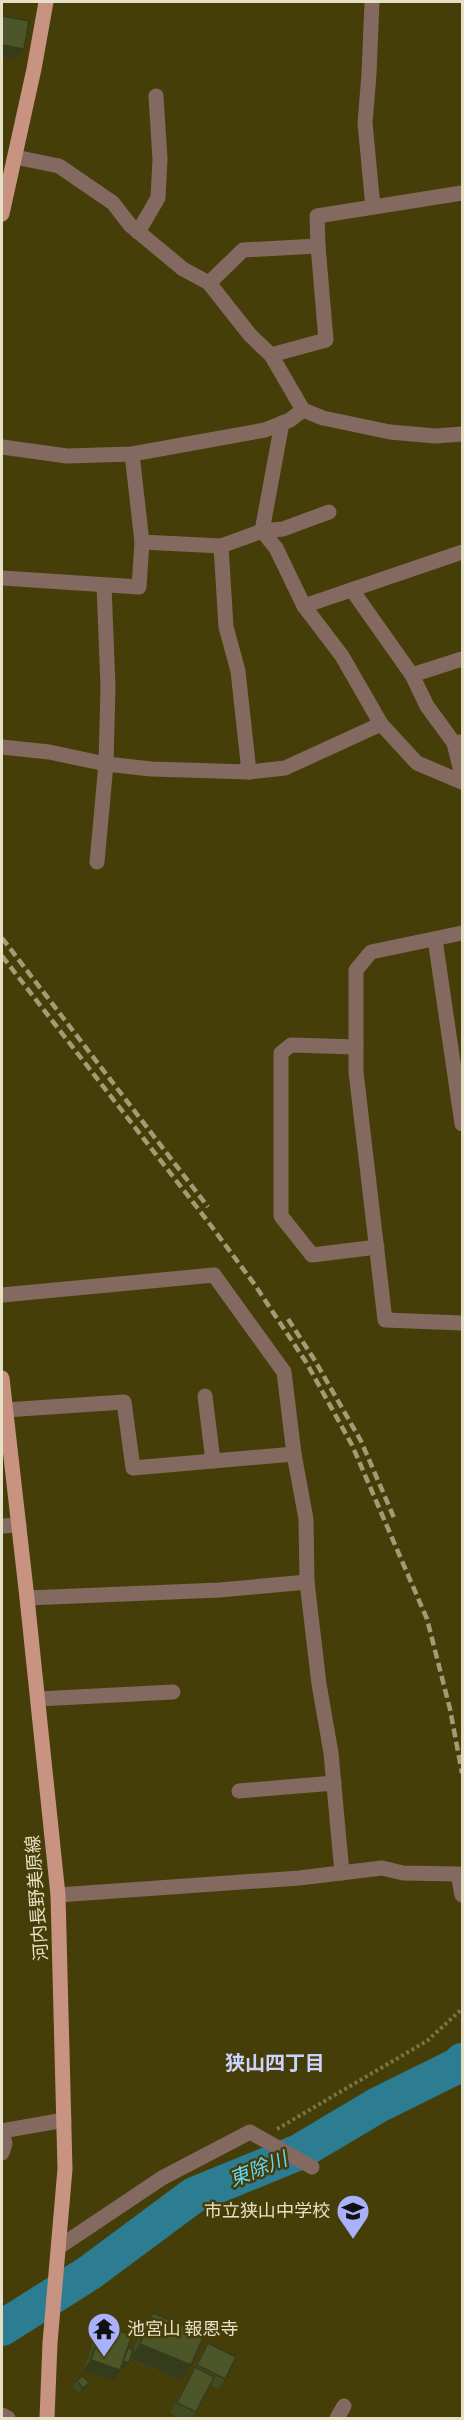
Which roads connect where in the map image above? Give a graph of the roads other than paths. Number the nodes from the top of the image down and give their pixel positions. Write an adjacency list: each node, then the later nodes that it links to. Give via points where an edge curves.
1 (46, 2): 4 (main road)
2 (372, 2): 7 (street, via 365,123)
3 (156, 96): 9 (street, via 158,198)
4 (15, 157): 5 (main road); 9 (street, via 59,166 113,203)
5 (4, 190): 8 (main road)
6 (462, 193): 7 (street)
7 (373, 207): 10 (street, via 317,216)
8 (2, 214)
9 (138, 232): 11 (street, via 183,269)
10 (318, 246): 11 (street, via 243,250); 12 (street, via 326,340)
11 (209, 283): 12 (street)
12 (271, 355): 13 (street)
13 (303, 410): 14 (street); 15 (street, via 390,432)
14 (282, 423): 17 (street, via 265,430); 19 (street)
15 (462, 434)
16 (2, 447): 17 (street, via 67,456)
17 (132, 454): 20 (street)
18 (330, 512): 19 (street, via 283,529)
19 (262, 531): 21 (street); 26 (street, via 276,548)
20 (142, 542): 21 (street); 24 (street, via 139,587)
21 (221, 546): 33 (street, via 226,627 238,671)
22 (462, 552): 25 (street)
23 (2, 578): 24 (street)
24 (104, 585): 32 (street)
25 (352, 590): 26 (street); 28 (street)
26 (304, 606): 29 (street, via 342,656)
27 (462, 659): 28 (street)
28 (412, 675): 30 (street, via 427,706)
29 (381, 724): 33 (street, via 285,768); 35 (street, via 417,763)
30 (458, 742): 34 (street)
31 (2, 747): 32 (street)
32 (106, 764): 33 (street); 36 (street)
33 (249, 772)
34 (462, 776)
35 (462, 782)
36 (97, 862)
37 (462, 933): 38 (street)
38 (435, 939): 39 (street, via 371,952 356,970); 40 (street)
39 (356, 1047): 41 (street); 41 (street, via 291,1045 281,1053 281,1216 312,1255)
40 (462, 1124)
41 (376, 1247): 43 (street, via 385,1320)
42 (2, 1295): 47 (street, via 214,1275 284,1372)
43 (462, 1323)
44 (2, 1379): 46 (main road, 河内長野美原線)
45 (205, 1396): 48 (street)
46 (5, 1410): 48 (street, via 124,1402 133,1468); 50 (main road, 河内長野美原線)
47 (294, 1454): 48 (street); 51 (street, via 306,1519)
48 (213, 1461)
49 (2, 1526): 50 (street)
50 (19, 1526): 52 (main road, 河内長野美原線)
51 (307, 1582): 52 (street, via 220,1590); 55 (street)
52 (27, 1598): 54 (main road, 河内長野美原線)
53 (173, 1692): 54 (street)
54 (38, 1699): 58 (main road, 河内長野美原線)
55 (334, 1783): 56 (street); 57 (street)
56 (239, 1791)
57 (342, 1873): 58 (street); 59 (street, via 382,1868 403,1873 458,1874)
58 (58, 1895): 60 (main road, 河内長野美原線)
59 (462, 1895)
60 (64, 2120): 61 (street); 64 (main road, 河内長野美原線)
61 (2, 2131): 62 (street, via 6,2144)
62 (2, 2153)
63 (308, 2165): 64 (street, via 250,2132 162,2178)
64 (59, 2247): 67 (main road, 河内長野美原線)
65 (2, 2415): 66 (street)
66 (8, 2418)
67 (47, 2418)

